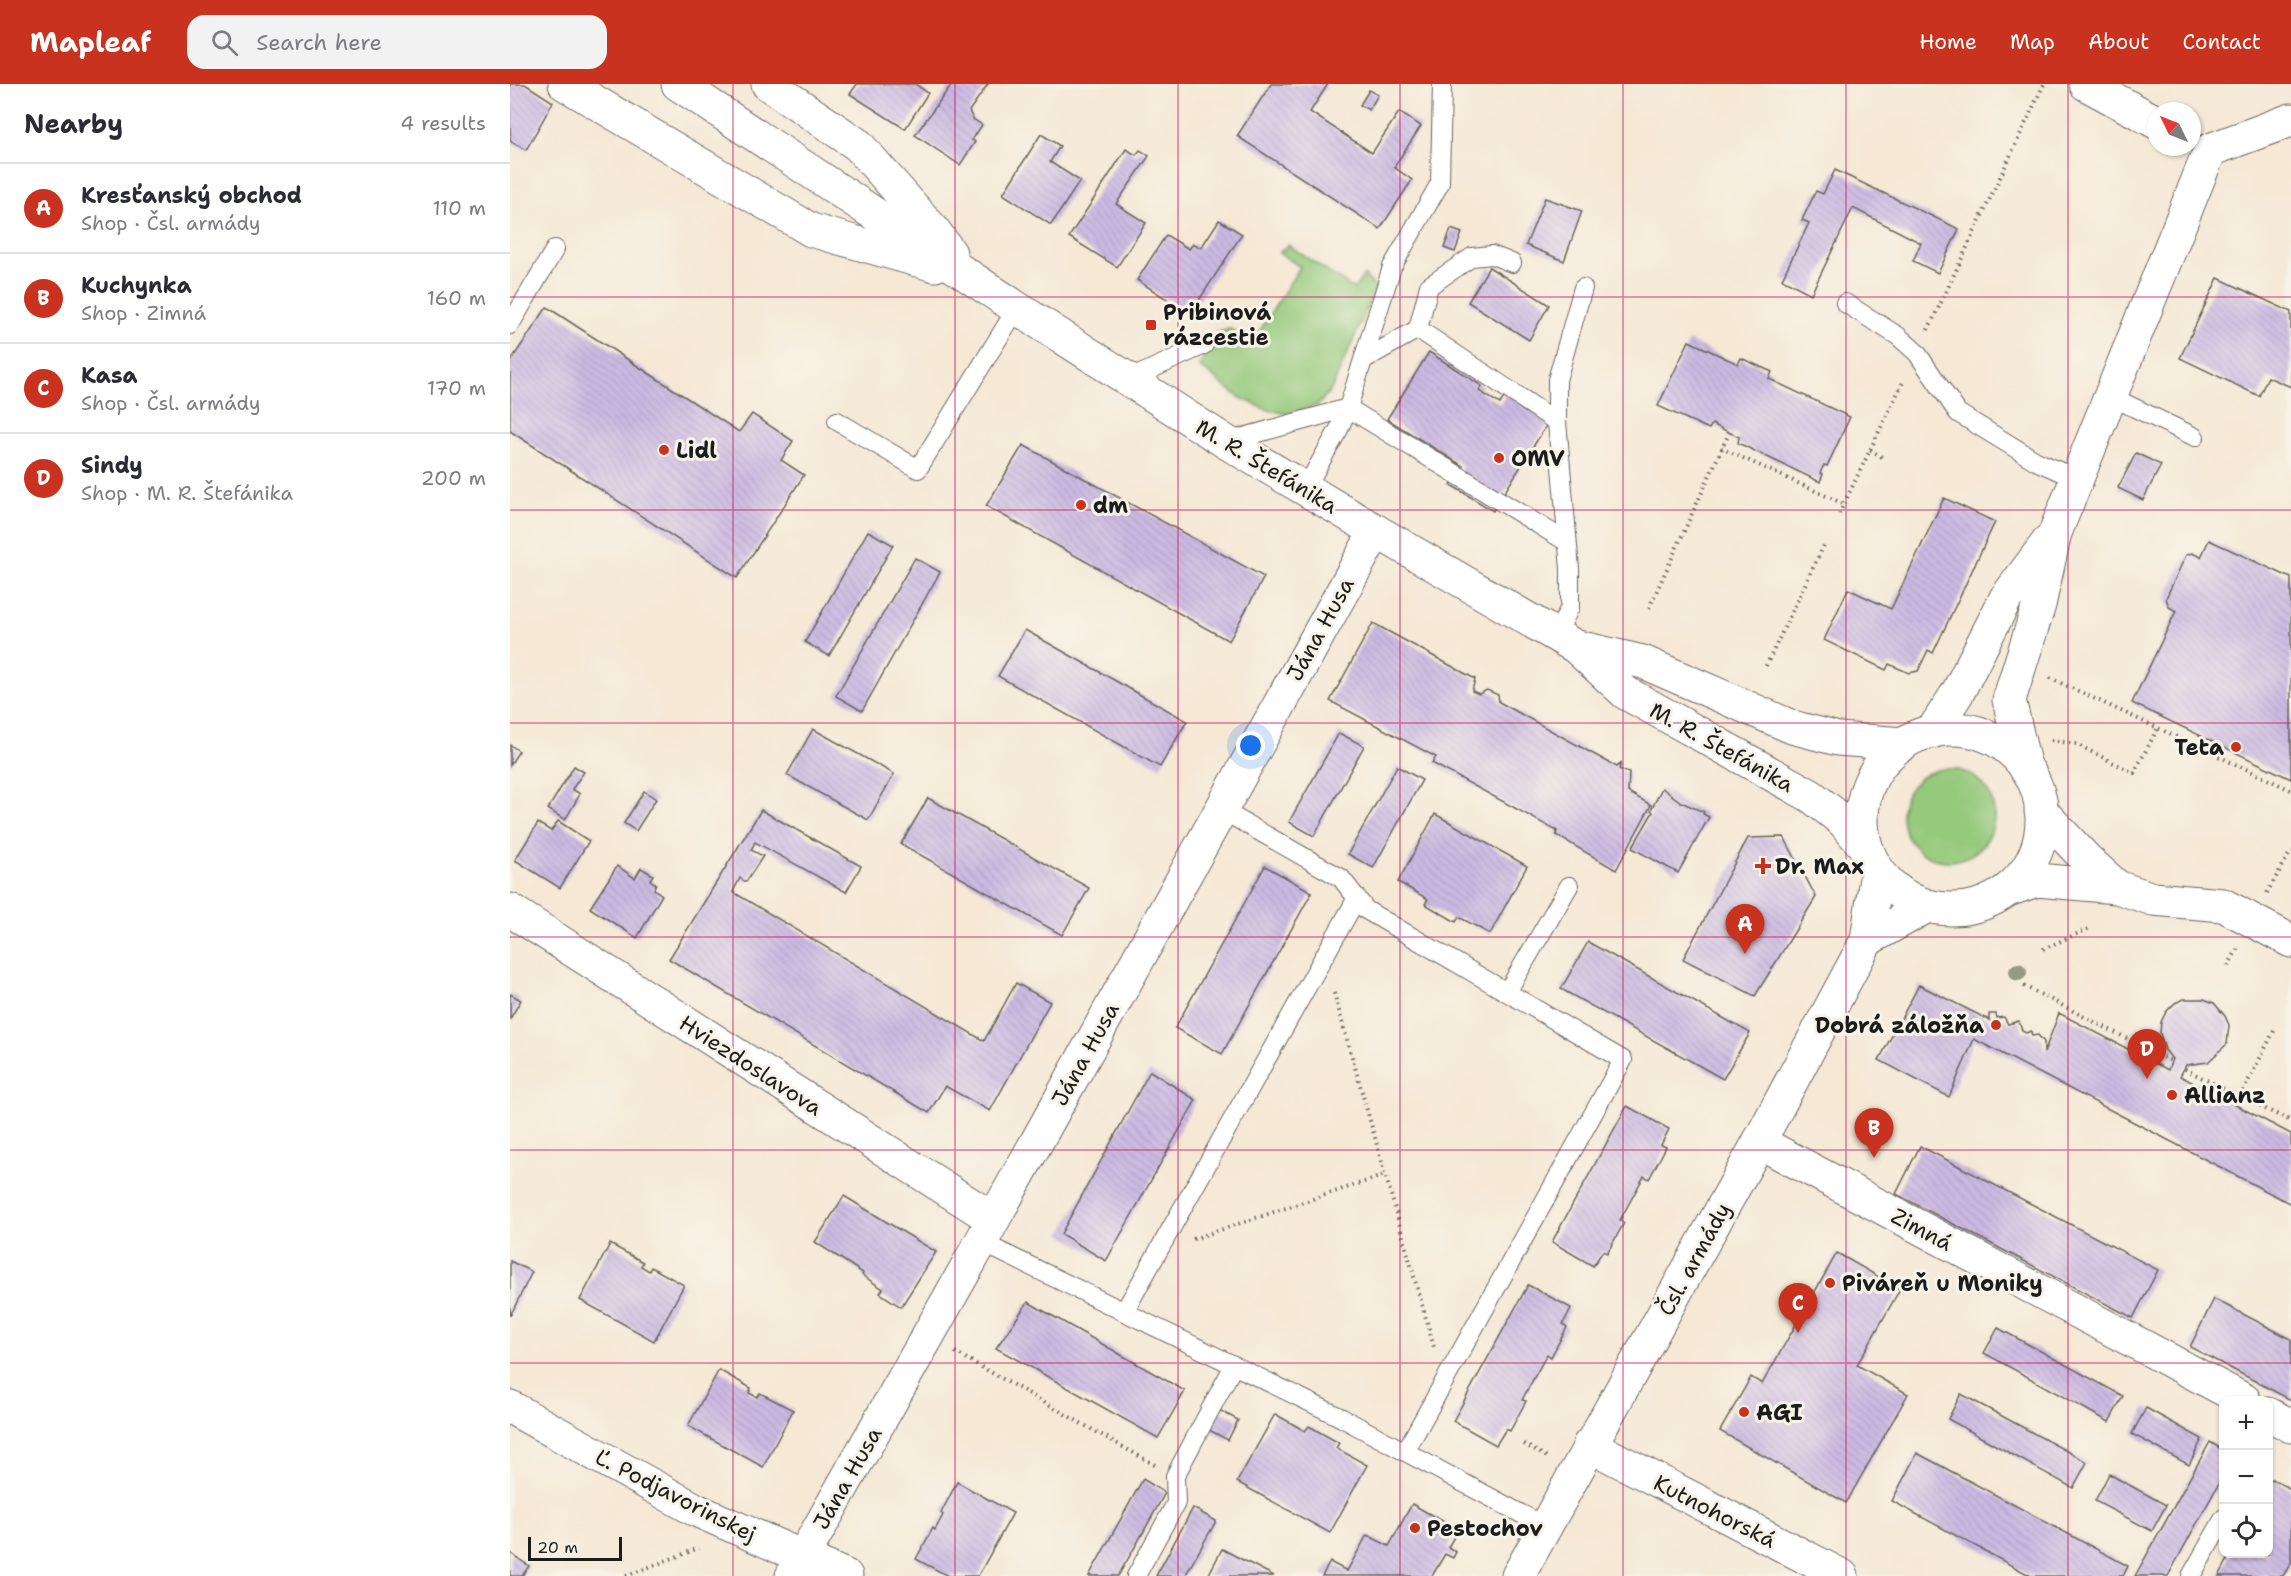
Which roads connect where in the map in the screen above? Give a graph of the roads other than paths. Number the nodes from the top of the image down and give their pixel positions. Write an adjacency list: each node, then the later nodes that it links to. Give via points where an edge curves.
1 (565, 84): 12 (street, via 811,230)
2 (768, 84): 12 (street, via 858,145 934,231)
3 (1442, 84): 19 (lane, via 1440,183 1392,267)
4 (2086, 84): 6 (street)
5 (688, 91): 12 (street, M. R. Štefánika)
6 (2147, 117)
7 (2291, 120): 8 (street)
8 (2201, 146)
9 (2197, 156): 21 (street)
10 (555, 249): 16 (lane)
11 (1512, 263): 17 (lane, via 1492,255 1472,257 1429,286)
12 (965, 274): 15 (street, M. R. Štefánika)
13 (1583, 288): 24 (lane, via 1557,380)
14 (1845, 303): 27 (lane, via 1898,336 1917,353 1959,413 2036,461)
15 (1017, 308): 20 (street, M. R. Štefánika); 23 (lane, via 918,469)
16 (510, 326)
17 (1419, 329): 19 (lane); 24 (lane)
18 (1204, 345): 20 (lane)
19 (1363, 360): 22 (lane)
20 (1130, 379): 26 (street, M. R. Štefánika)
21 (2112, 397): 25 (lane); 27 (street)
22 (1348, 408): 26 (lane); 28 (lane); 31 (lane)
23 (837, 421)
24 (1557, 422): 31 (lane)
25 (2195, 437)
26 (1226, 442): 28 (street, M. R. Štefánika)
27 (2078, 479): 30 (street)
28 (1305, 489): 29 (street, M. R. Štefánika)
29 (1376, 531): 32 (street, M. R. Štefánika); 35 (street, Jána Husa)
30 (2055, 533): 33 (street, via 2006,598 1959,692); 34 (street, via 2039,605 2009,700)
31 (1567, 542): 32 (lane, via 1570,607)
32 (1566, 641): 33 (street, M. R. Štefánika, via 1643,662 1792,727 1838,739); 37 (street, M. R. Štefánika, via 1626,693 1811,796 1843,820)
33 (1917, 738): 34 (street, via 1965,730 1978,733 1999,743); 37 (street, via 1888,756 1869,783 1862,829)
34 (2025, 767): 36 (street)
35 (1220, 809): 41 (lane, via 1341,878); 48 (street, Jána Husa)
36 (2042, 811): 39 (street); 40 (street, via 2038,846 2026,870)
37 (1872, 860): 42 (street, via 1886,882 1907,898); 45 (street)
38 (1569, 886): 46 (lane)
39 (2117, 887): 40 (street, via 2037,880); 44 (street, via 2153,899 2223,905)
40 (2008, 890): 42 (street, via 1965,909)
41 (1357, 898): 46 (lane, via 1366,910); 49 (lane)
42 (1927, 906): 45 (street)
43 (510, 910): 48 (street, Hviezdoslavova)
44 (2290, 939)
45 (1867, 940): 47 (street, Čsl. armády)
46 (1507, 992): 56 (lane, via 1623,1060)
47 (1760, 1142): 51 (street, Zimná); 55 (street, Čsl. armády)
48 (987, 1231): 49 (lane); 59 (street, Jána Husa)
49 (1124, 1312): 50 (lane)
50 (1234, 1365): 56 (lane); 61 (lane, via 1174,1476 1176,1503)
51 (2235, 1396)
52 (510, 1407): 59 (street, Ľ. Podjavorinskej, via 696,1510 745,1531)
53 (2273, 1417): 54 (street)
54 (2291, 1426)
55 (1589, 1445): 58 (street, Čsl. armády); 63 (street, Kutnohorská)
56 (1405, 1452): 58 (lane)
57 (2219, 1525): 64 (lane)
58 (1544, 1527): 62 (street, Čsl. armády)
59 (797, 1566): 60 (street, Ľ. Podjavorinskej)
60 (846, 1576)
61 (1136, 1576)
62 (1518, 1576)
63 (1842, 1576)
64 (2191, 1576)

